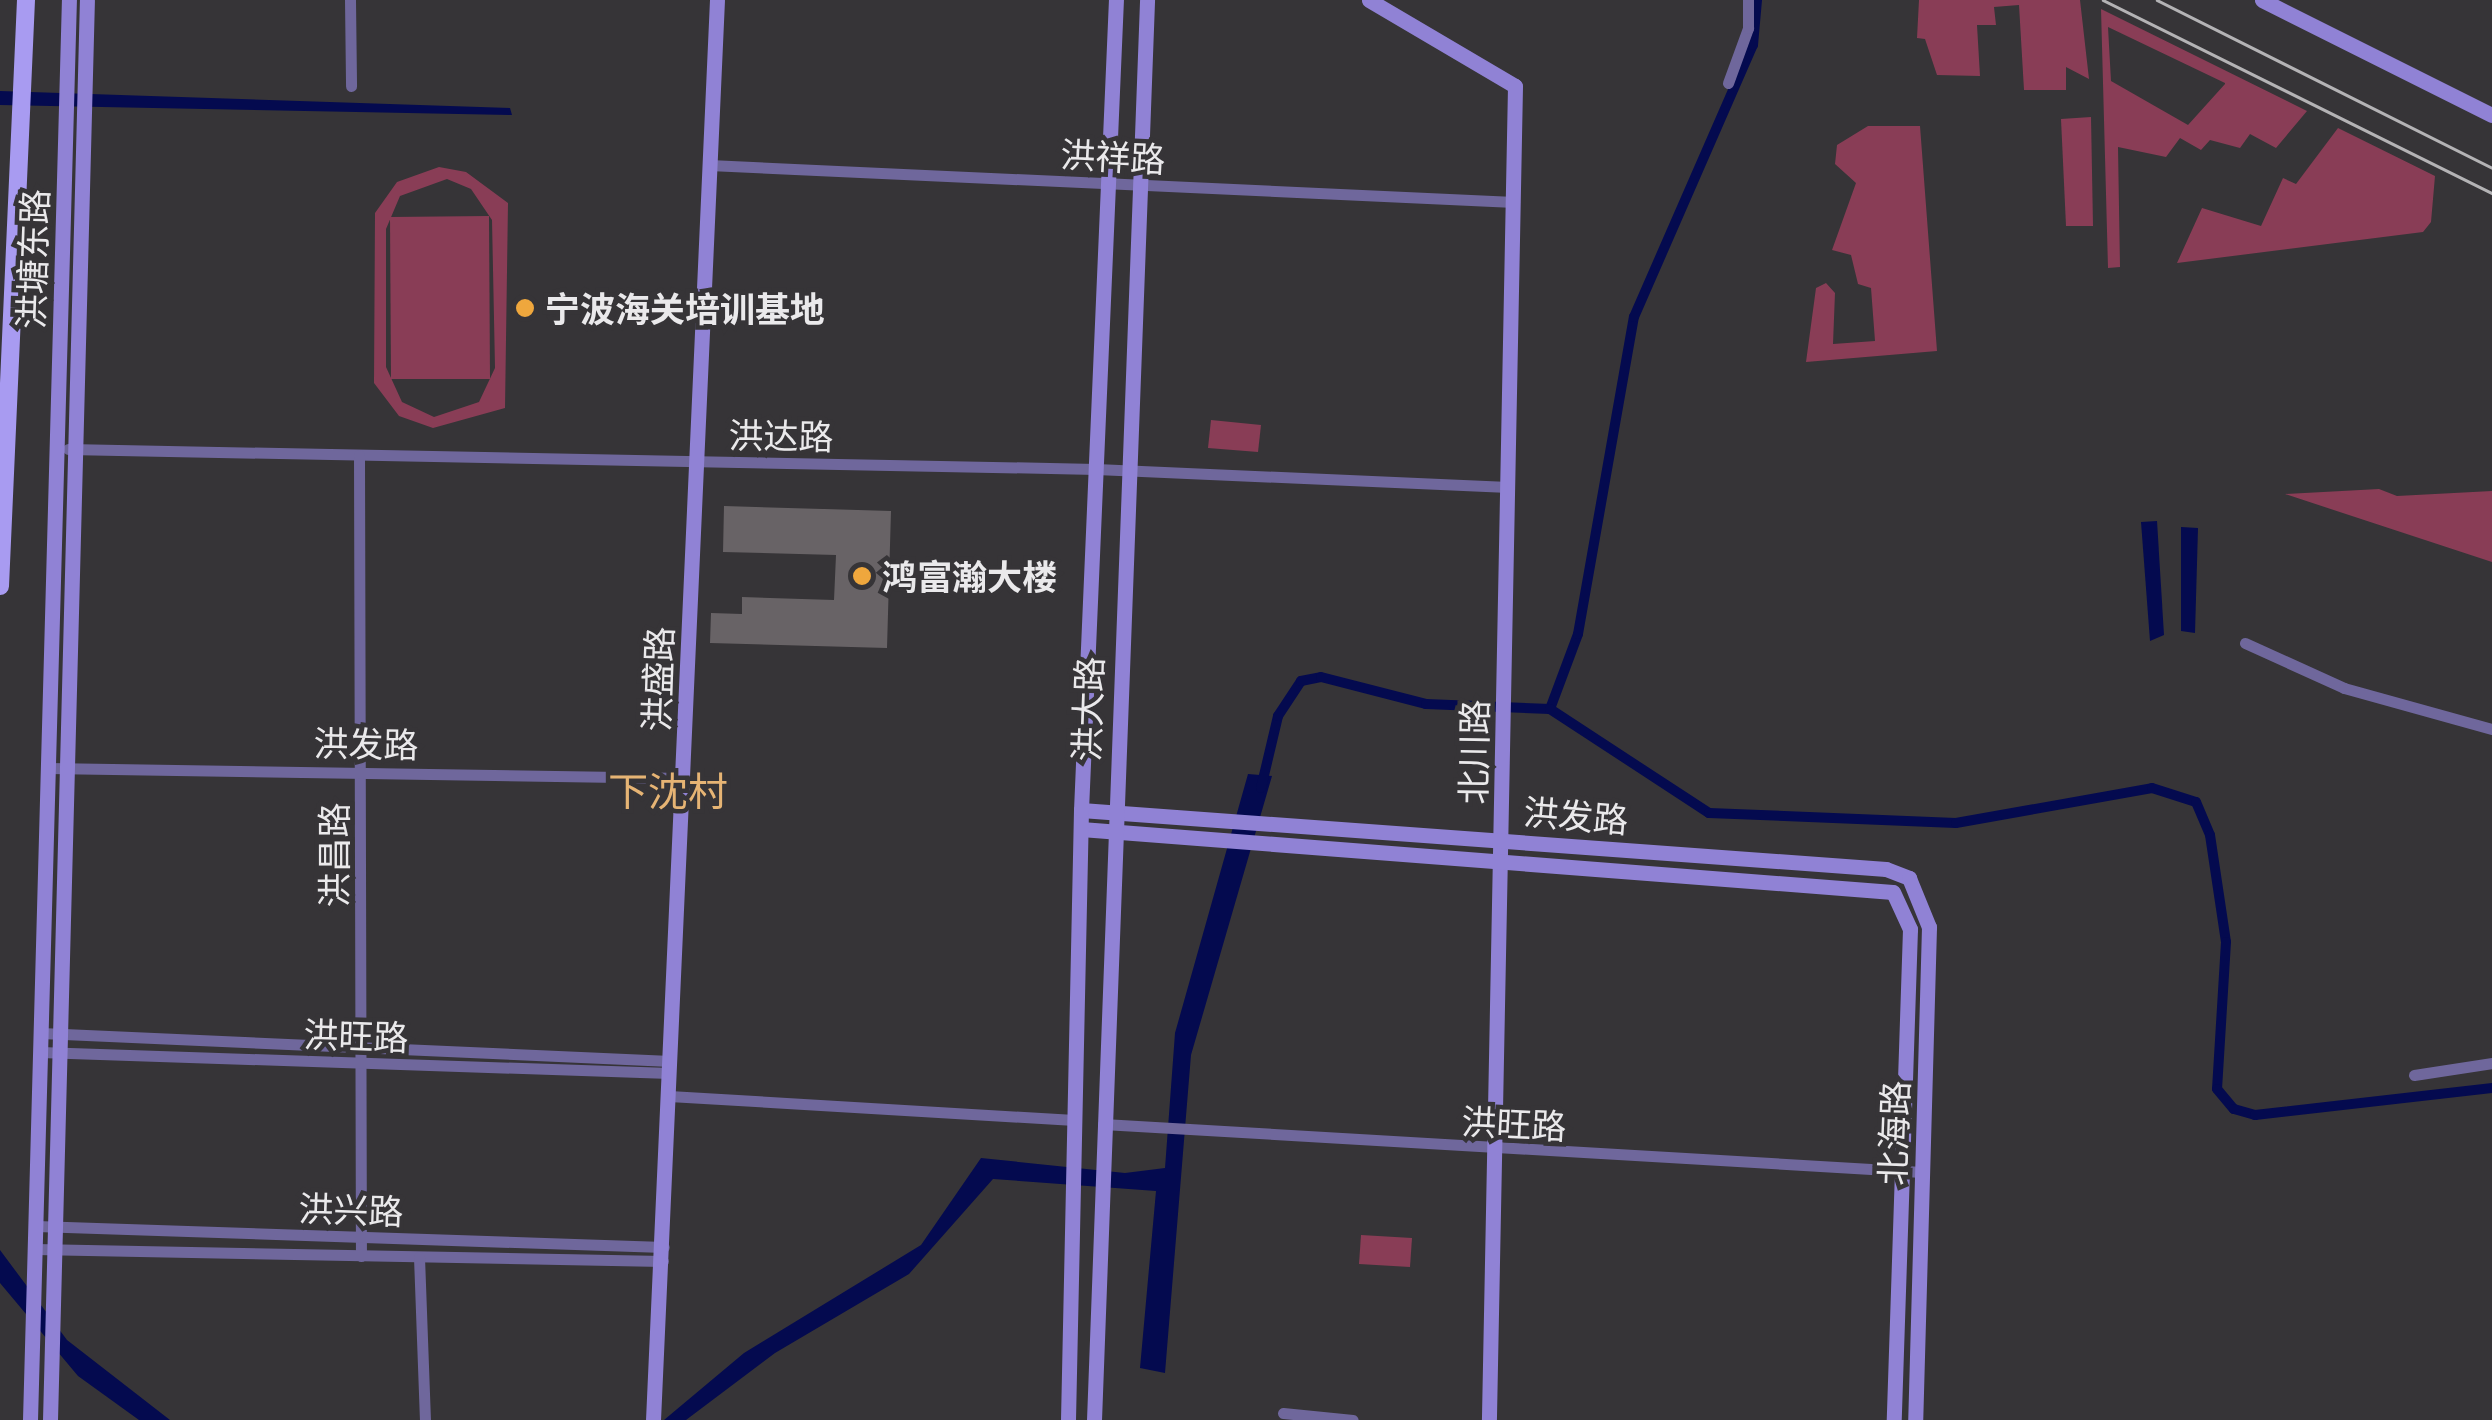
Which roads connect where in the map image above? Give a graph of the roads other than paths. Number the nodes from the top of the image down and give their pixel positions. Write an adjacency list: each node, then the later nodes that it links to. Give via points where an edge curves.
1 (26, 0): 25 (main road)
2 (69, 0): 18 (main road, 洪塘东路)
3 (86, 0): 19 (main road, 洪塘东路)
4 (350, 0): 12 (street)
5 (717, 0): 14 (main road, 洪盛路)
6 (1116, 0): 15 (main road, 洪大路)
7 (1147, 0): 16 (main road, 洪大路)
8 (1369, 0): 17 (main road, 北川路, via 1514,86)
9 (1748, 0): 11 (street, via 1748,28)
10 (2262, 0): 13 (main road)
11 (1728, 83)
12 (350, 86)
13 (2492, 115)
14 (709, 165): 15 (street, 洪祥路); 21 (main road, 洪盛路)
15 (1108, 183): 16 (street, 洪祥路); 22 (main road, 洪大路)
16 (1139, 185): 17 (street, 洪祥路); 23 (main road, 洪大路)
17 (1514, 202): 24 (main road, 北川路)
18 (57, 449): 19 (street, 洪达路); 28 (main road, 洪塘东路)
19 (75, 449): 20 (street, 洪达路); 29 (main road, 洪塘东路)
20 (360, 455): 21 (street, 洪达路); 30 (street, 洪昌路)
21 (695, 461): 22 (street, 洪达路); 31 (main road, 洪盛路)
22 (1096, 469): 23 (street, 洪达路); 32 (main road, 洪大路)
23 (1127, 470): 24 (street, 洪达路); 33 (main road, 洪大路)
24 (1503, 487): 36 (main road, 北川路)
25 (0, 586)
26 (2245, 643): 27 (street, via 2344,688)
27 (2492, 729)
28 (48, 768): 29 (street, 洪发路); 40 (main road, 洪塘东路)
29 (67, 769): 30 (street, 洪发路); 41 (main road, 洪塘东路)
30 (361, 773): 31 (street, 洪发路); 42 (street, 洪昌路)
31 (684, 778): 47 (main road, 洪盛路)
32 (1082, 810): 33 (main road, 洪发路); 34 (main road, 洪大路)
33 (1112, 812): 35 (main road, 洪大路); 36 (main road, 洪发路)
34 (1081, 829): 35 (main road, 洪发路); 50 (main road, 洪大路)
35 (1112, 831): 37 (main road, 洪发路); 51 (main road, 洪大路)
36 (1502, 839): 37 (main road, 北川路); 38 (main road, 洪发路)
37 (1501, 856): 39 (main road, 洪发路); 52 (main road, 北川路)
38 (1886, 870): 54 (main road, 北海路, via 1908,878 1927,912)
39 (1878, 886): 53 (main road, 北海路, via 1902,900 1910,928)
40 (41, 1033): 41 (street, 洪旺路); 43 (main road, 洪塘东路)
41 (60, 1034): 42 (street, 洪旺路); 44 (main road, 洪塘东路)
42 (361, 1047): 45 (street, 洪昌路); 47 (street, 洪旺路)
43 (40, 1052): 44 (street, 洪旺路); 55 (main road, 洪塘东路)
44 (60, 1052): 45 (street, 洪旺路); 56 (main road, 洪塘东路)
45 (361, 1063): 47 (street, 洪旺路); 57 (street, 洪昌路)
46 (2492, 1063): 48 (street)
47 (670, 1067): 49 (main road, 洪盛路)
48 (2414, 1075)
49 (670, 1096): 50 (street); 60 (main road, 洪盛路)
50 (1074, 1120): 68 (main road, 洪大路)
51 (1103, 1124): 52 (street, 洪旺路); 69 (main road, 洪大路)
52 (1497, 1150): 53 (street, 洪旺路); 71 (main road, 北川路)
53 (1902, 1170): 54 (street, 洪旺路); 72 (main road, 北海路)
54 (1922, 1172): 73 (main road, 北海路)
55 (36, 1226): 56 (street, 洪兴路); 58 (main road, 洪塘东路)
56 (55, 1226): 57 (street, 洪兴路); 59 (main road, 洪塘东路)
57 (361, 1236): 60 (street, 洪兴路); 61 (street, 洪昌路)
58 (35, 1250): 59 (street, 洪兴路); 65 (main road, 洪塘东路)
59 (54, 1250): 61 (street, 洪兴路); 66 (main road, 洪塘东路)
60 (663, 1254): 62 (street, 洪兴路); 64 (main road, 洪盛路)
61 (361, 1256): 62 (street, 洪兴路)
62 (419, 1257): 67 (street)
63 (1283, 1413): 70 (street)
64 (653, 1417)
65 (30, 1420)
66 (50, 1420)
67 (425, 1420)
68 (1068, 1420)
69 (1094, 1420)
70 (1353, 1420)
71 (1489, 1420)
72 (1894, 1420)
73 (1915, 1420)

